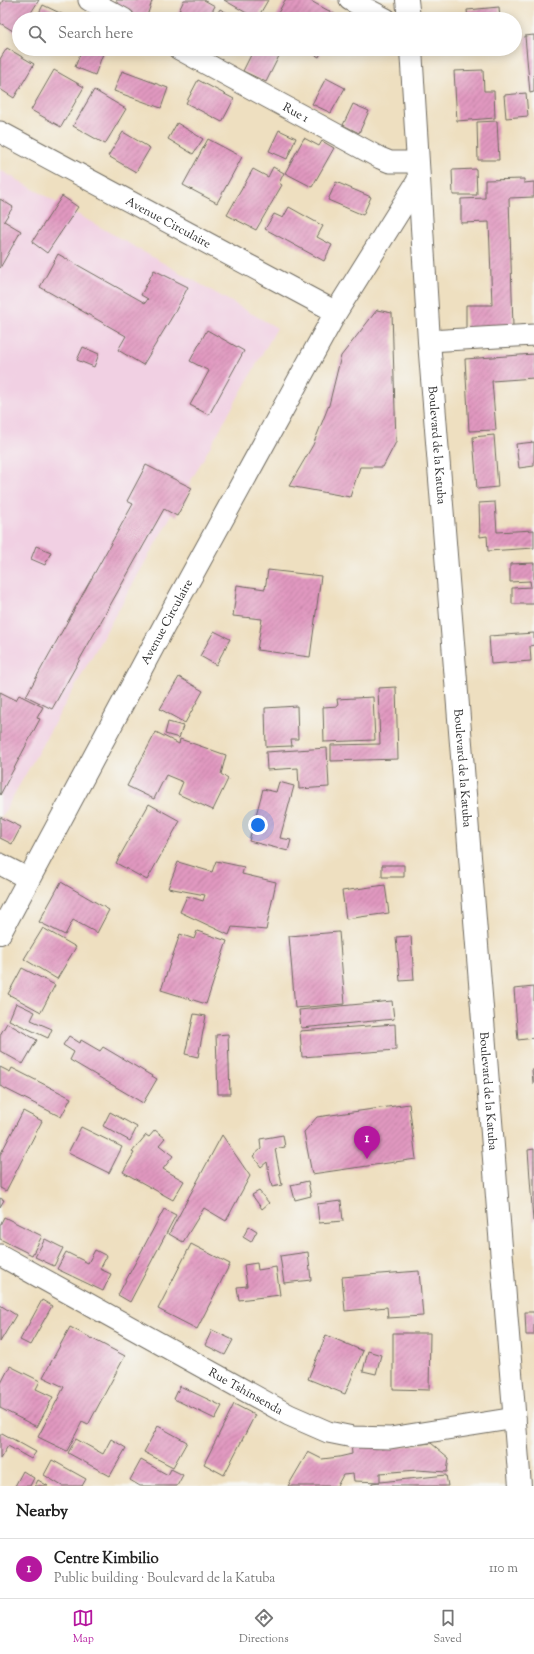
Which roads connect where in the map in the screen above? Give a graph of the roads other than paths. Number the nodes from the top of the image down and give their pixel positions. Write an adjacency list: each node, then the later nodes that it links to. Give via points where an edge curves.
1 (88, 0): 4 (street)
2 (350, 0): 5 (street)
3 (407, 0): 6 (street)
4 (111, 12)
5 (373, 12)
6 (408, 12)
7 (192, 56): 10 (street, Rue 1, via 380,158)
8 (411, 56): 10 (street, Boulevard de la Katuba)
9 (0, 132): 11 (street, Avenue Circulaire)
10 (418, 171): 11 (street, Avenue Circulaire); 13 (street, Boulevard de la Katuba)
11 (336, 312): 15 (street, Avenue Circulaire)
12 (534, 335): 13 (street)
13 (429, 342): 18 (street, Boulevard de la Katuba)
14 (0, 864): 15 (street)
15 (29, 879): 16 (street, Avenue Circulaire)
16 (0, 933)
17 (0, 1255): 18 (street, Rue Tshinsenda, via 289,1415 328,1432 353,1437 390,1438)
18 (514, 1418): 19 (street, Boulevard de la Katuba)
19 (520, 1486)

